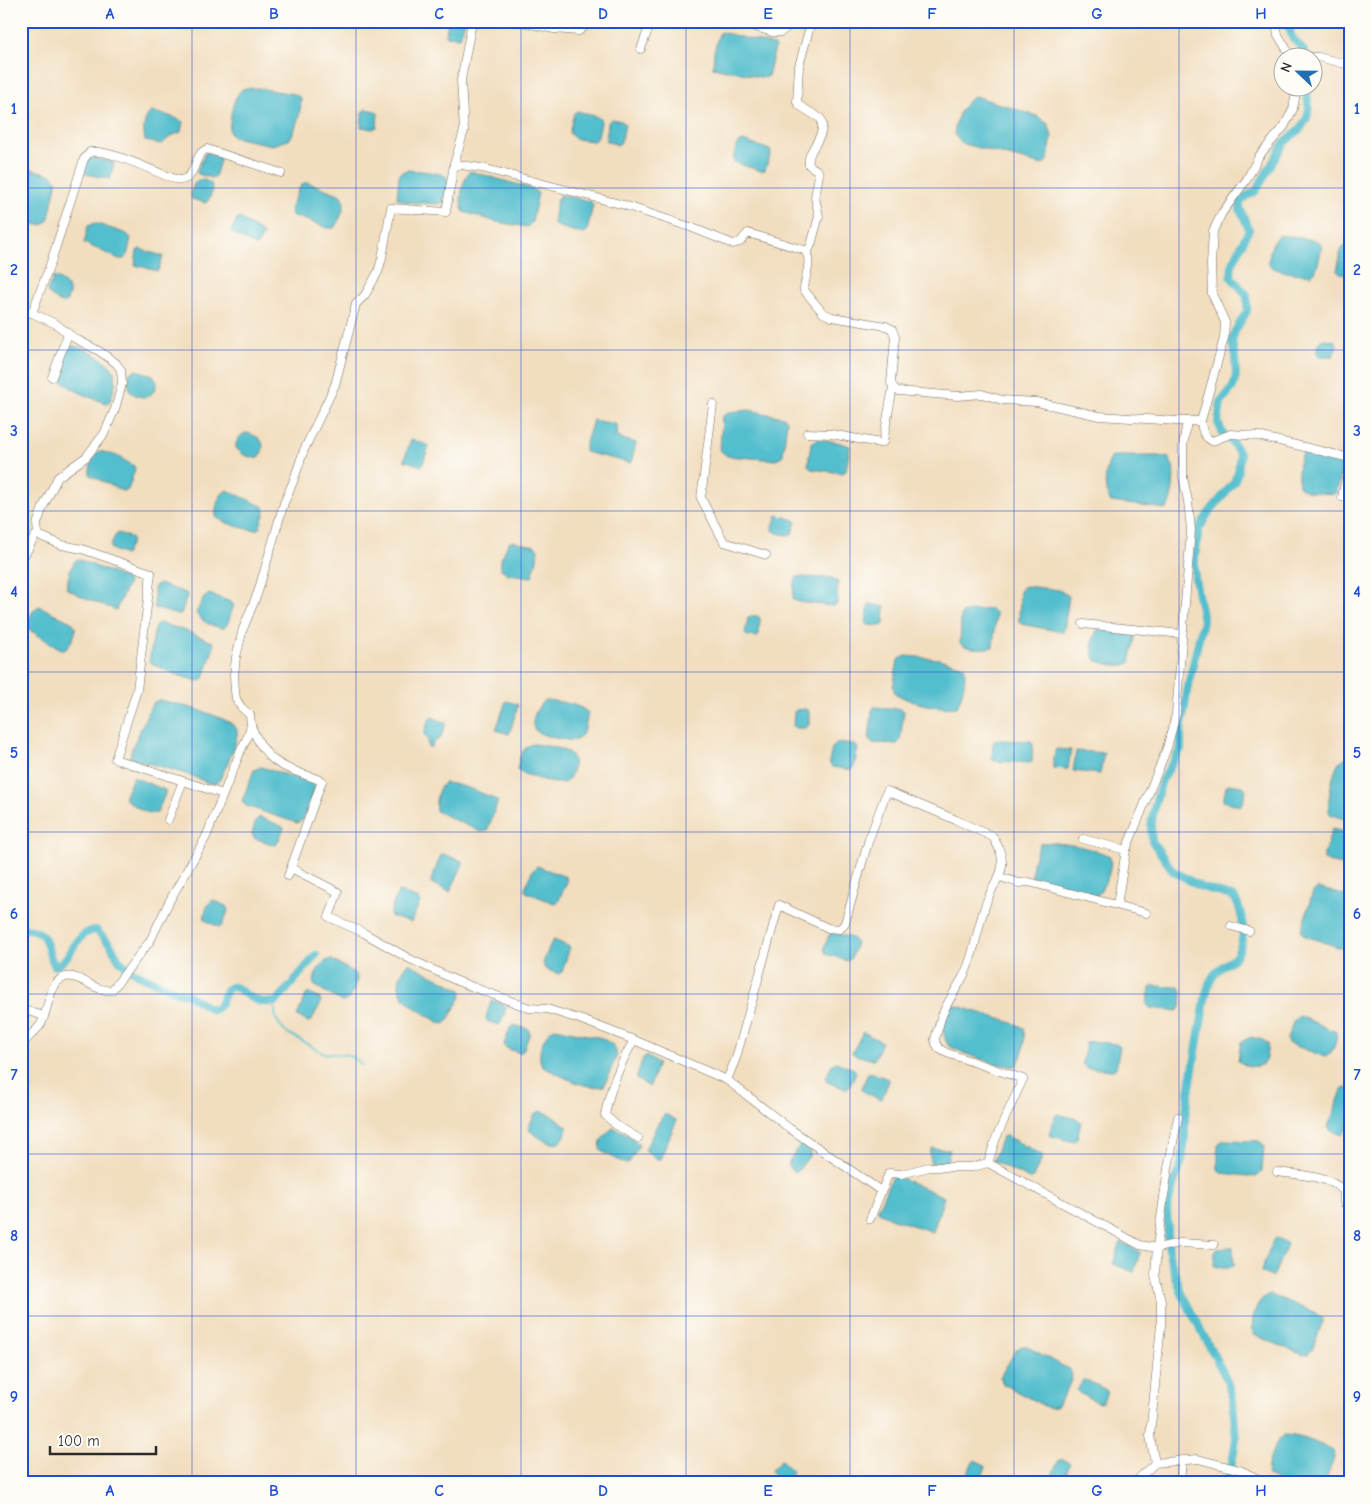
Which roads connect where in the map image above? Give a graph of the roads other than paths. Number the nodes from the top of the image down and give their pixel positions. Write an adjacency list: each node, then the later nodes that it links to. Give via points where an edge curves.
1 (478, 21): 12 (street, via 471,27 461,80 464,131)
2 (517, 21): 3 (street, via 579,31)
3 (592, 21)
4 (651, 21): 8 (street)
5 (736, 21): 14 (street, via 772,32 781,32 794,22 810,26 799,66 797,102 821,119 823,128 808,158 809,165 819,175 815,197 819,216)
6 (1276, 21): 7 (street, via 1278,35)
7 (1286, 48)
8 (641, 49)
9 (1324, 58): 10 (street)
10 (1350, 65)
11 (1295, 98): 22 (street, via 1284,127 1259,156 1213,230 1212,294 1225,322 1224,338)
12 (454, 164): 14 (street, via 482,168 624,205 733,244 740,242 748,233); 31 (street, via 446,212 391,208 378,272 356,304 335,386 304,450 243,629 234,675 236,699 250,715)
13 (281, 173): 16 (street, via 207,149 199,154 189,176 180,180 120,158 90,152 84,159)
14 (807, 253): 19 (street, via 804,290 823,313 886,326 894,331)
15 (21, 308): 16 (street)
16 (32, 313): 17 (street, via 56,324)
17 (68, 334): 18 (street); 26 (street, via 116,363 121,370 122,384 104,434 86,457 63,472 55,483 37,524)
18 (52, 378)
19 (893, 387): 21 (street, via 898,391 958,396 982,394 1100,416); 23 (street, via 883,442)
20 (713, 404): 27 (street, via 701,498 724,542)
21 (1187, 421): 22 (street); 30 (street, via 1183,477 1191,530)
22 (1201, 421): 24 (street, via 1205,437 1212,441 1231,434 1258,436)
23 (807, 433)
24 (1350, 459): 25 (street)
25 (1342, 497)
26 (38, 535): 28 (street); 32 (street, via 150,573 137,690 115,759)
27 (766, 555)
28 (21, 558)
29 (1083, 624): 30 (street)
30 (1182, 634): 36 (street, via 1174,722 1167,748)
31 (250, 726): 33 (street); 44 (street, via 257,742 277,764 322,780 290,872 338,892 329,917 457,981 530,1008 547,1009)
32 (183, 781): 33 (street); 34 (street)
33 (223, 794): 43 (street, via 206,838 153,936 112,990 104,991 74,977 60,980 54,985)
34 (168, 820)
35 (1083, 840): 36 (street)
36 (1126, 850): 38 (street)
37 (1000, 877): 38 (street); 46 (street, via 1002,856 993,837 887,791 845,923 840,929 828,928 779,905); 49 (street, via 982,911 978,936 963,978 940,1016 935,1041 939,1049 947,1053 1023,1078)
38 (1117, 905): 39 (street)
39 (1146, 913)
40 (1230, 926): 41 (street)
41 (1249, 931)
42 (21, 1009): 43 (street)
43 (44, 1016): 45 (street)
44 (634, 1040): 46 (street); 48 (street, via 611,1087 606,1115)
45 (21, 1047)
46 (727, 1080): 51 (street, via 789,1128)
47 (1178, 1117): 55 (street, via 1168,1168)
48 (638, 1138)
49 (988, 1163): 51 (street, via 901,1174 889,1172); 55 (street, via 1129,1240)
50 (1277, 1172): 52 (street, via 1338,1184 1344,1191 1344,1203)
51 (881, 1191): 53 (street)
52 (1350, 1205)
53 (870, 1218)
54 (1214, 1244): 55 (street, via 1174,1244)
55 (1159, 1248): 57 (street, via 1155,1275 1161,1301 1161,1325 1150,1436)
56 (1182, 1460): 57 (street); 59 (street); 60 (street, via 1198,1459 1222,1464)
57 (1155, 1463): 58 (street)
58 (1134, 1483)
59 (1180, 1483)
60 (1267, 1483)

